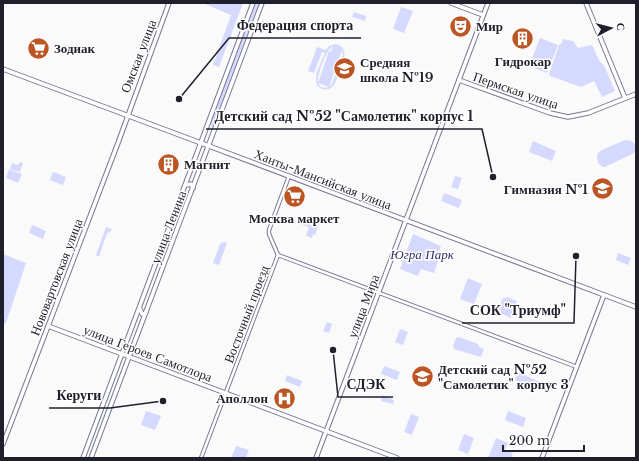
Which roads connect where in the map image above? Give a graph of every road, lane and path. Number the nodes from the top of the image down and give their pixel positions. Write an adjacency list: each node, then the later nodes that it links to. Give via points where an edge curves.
1 (169, 3): 12 (main road, Омская улица)
2 (253, 3): 13 (main road, улица Ленина)
3 (262, 3): 14 (main road, улица Ленина)
4 (451, 3): 7 (main road)
5 (488, 3): 7 (main road, улица Мира)
6 (586, 3): 11 (main road)
7 (483, 15): 9 (main road, улица Мира)
8 (3, 69): 12 (main road, Ханты-Мансийская улица)
9 (458, 80): 11 (main road, Пермская улица, via 565,117 583,115); 20 (main road, улица Мира)
10 (636, 94): 11 (main road, Пермская улица)
11 (625, 98)
12 (127, 116): 15 (main road, Ханты-Мансийская улица); 27 (main road, Нововартовская улица)
13 (208, 122): 14 (main road, via 211,127); 15 (main road, улица Ленина)
14 (216, 125): 16 (main road, улица Ленина)
15 (201, 143): 16 (main road, Ханты-Мансийская улица); 18 (main road, улица Ленина)
16 (208, 146): 17 (main road, Ханты-Мансийская улица); 19 (main road, улица Ленина)
17 (289, 176): 20 (main road, Ханты-Мансийская улица); 21 (street, Восточный проезд, via 269,230)
18 (186, 186): 19 (main road, via 191,184); 25 (main road, улица Ленина)
19 (193, 188): 26 (main road, улица Ленина)
20 (406, 221): 22 (main road, улица Мира); 23 (main road, Ханты-Мансийская улица)
21 (278, 255): 22 (street); 31 (street, Восточный проезд)
22 (378, 293): 30 (street); 34 (main road, улица Мира)
23 (604, 294): 24 (main road, Ханты-Мансийская улица); 30 (main road)
24 (636, 307)
25 (140, 309): 26 (main road, via 142,314); 28 (main road, улица Ленина)
26 (146, 312): 29 (main road, улица Ленина)
27 (48, 326): 28 (main road, улица Героев Самотлора); 35 (main road, Нововартовская улица)
28 (123, 354): 29 (main road, улица Героев Самотлора); 32 (main road, улица Ленина)
29 (130, 357): 31 (main road, улица Героев Самотлора); 33 (main road, улица Ленина)
30 (576, 367): 41 (main road)
31 (226, 394): 34 (main road, улица Героев Самотлора); 38 (street, Восточный проезд)
32 (106, 399): 33 (street, via 110,398); 36 (main road, улица Ленина)
33 (113, 402): 37 (main road, улица Ленина)
34 (326, 431): 39 (main road, улица Мира); 40 (main road, улица Героев Самотлора)
35 (3, 444)
36 (83, 458)
37 (91, 458)
38 (201, 458)
39 (316, 458)
40 (397, 458)
41 (542, 458)

